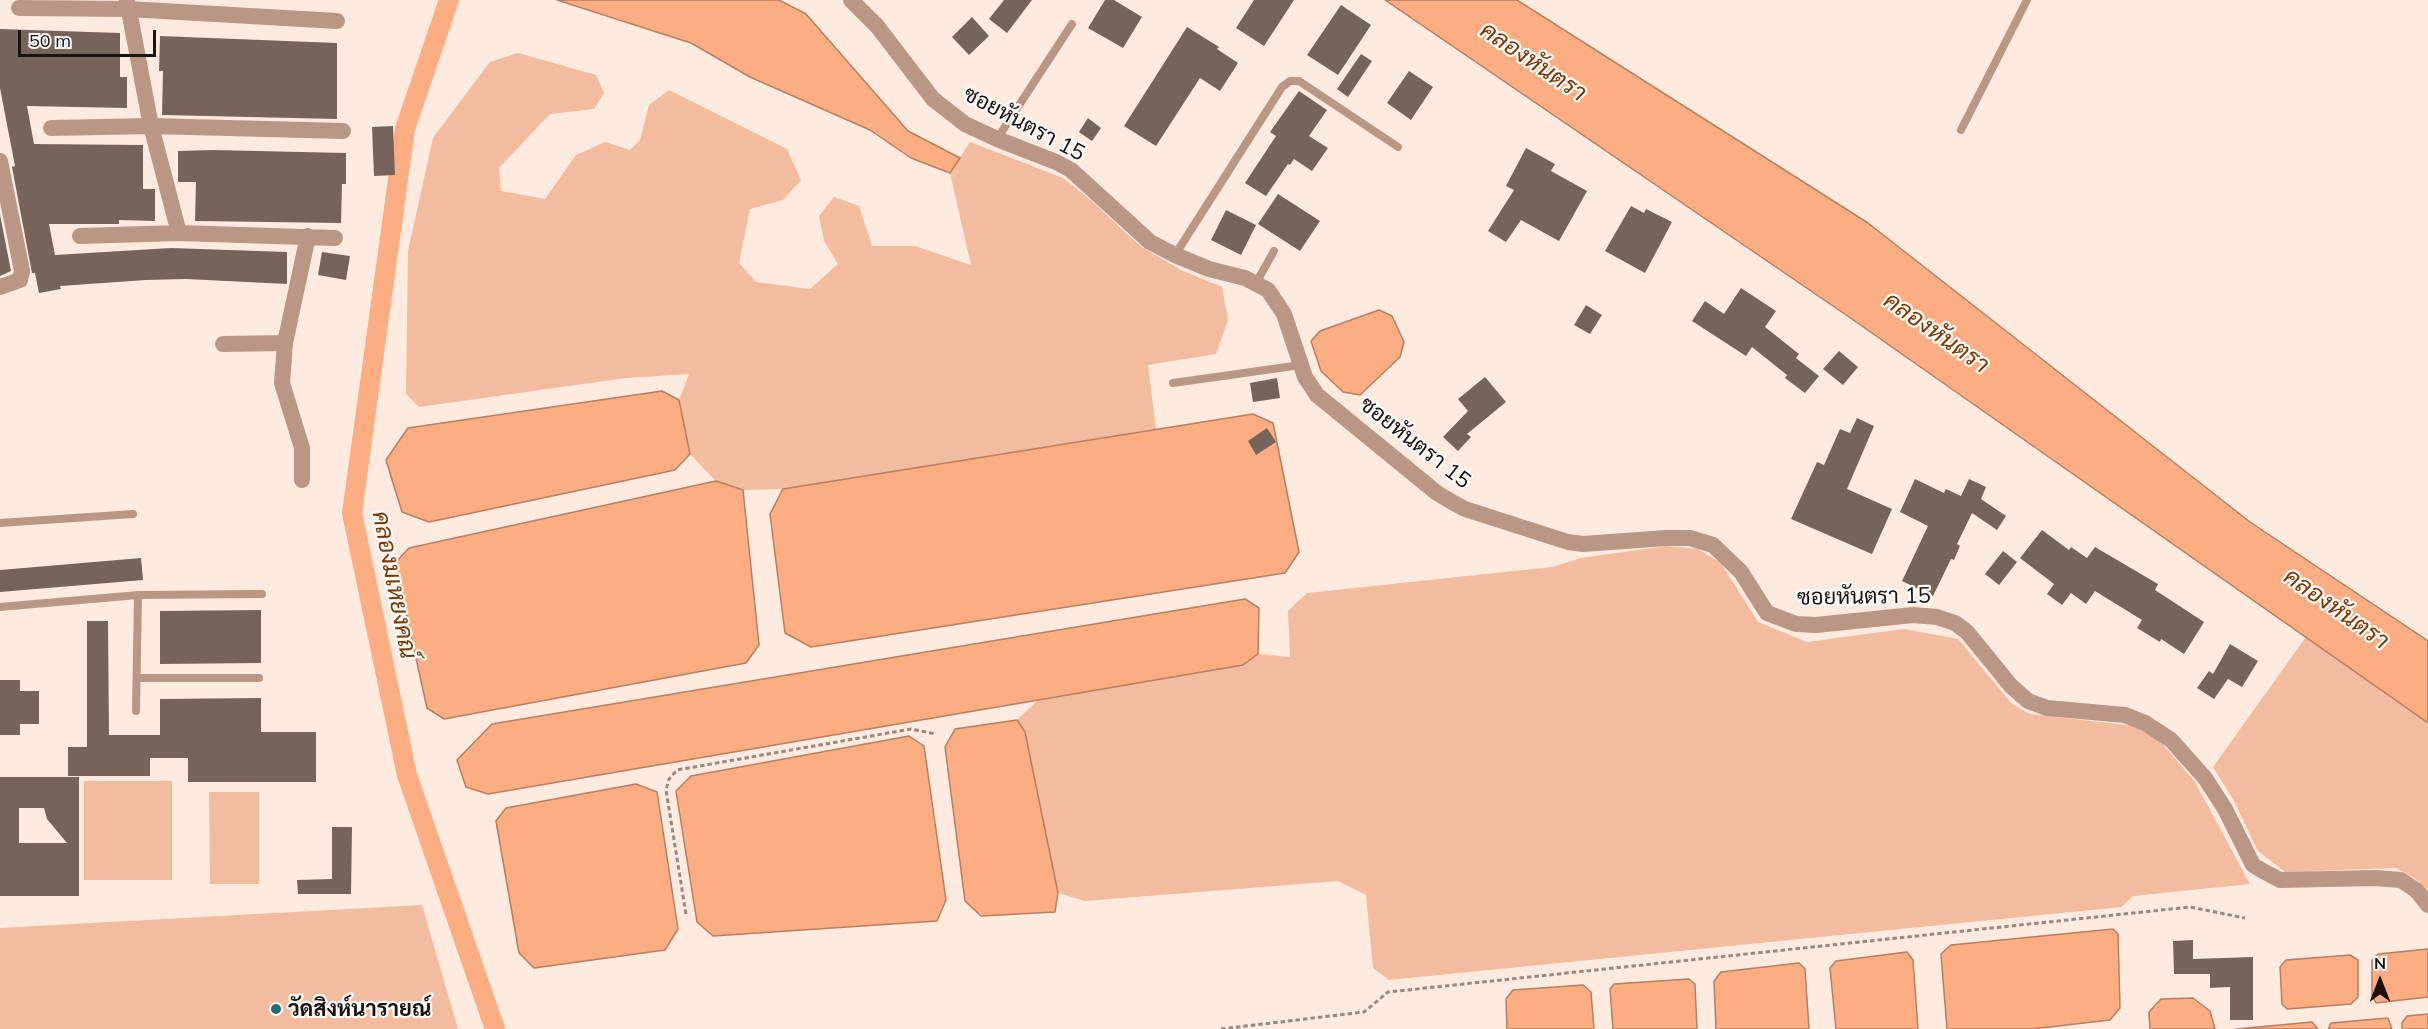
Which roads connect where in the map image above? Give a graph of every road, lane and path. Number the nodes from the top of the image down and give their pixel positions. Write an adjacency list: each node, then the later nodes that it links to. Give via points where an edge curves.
1 (851, 0): 11 (street, ซอยหันตรา 15, via 933,99 965,124)
2 (2027, 0): 9 (lane)
3 (127, 5): 4 (street); 5 (street); 7 (street)
4 (19, 8)
5 (337, 21)
6 (1072, 24): 11 (lane)
7 (151, 126): 8 (street); 10 (street); 14 (street)
8 (51, 128)
9 (1961, 130)
10 (343, 131)
11 (997, 139): 19 (street, ซอยหันตรา 15, via 1071,170 1150,242)
12 (1398, 147): 19 (lane, via 1299,81 1290,81 1282,87)
13 (0, 161): 21 (street, via 22,271 20,280)
14 (179, 233): 15 (street); 16 (street)
15 (80, 236)
16 (308, 236): 17 (street); 23 (street)
17 (335, 238)
18 (1274, 251): 20 (lane)
19 (1175, 255): 20 (street, ซอยหันตรา 15)
20 (1256, 283): 24 (street, ซอยหันตรา 15, via 1268,290 1284,314)
21 (0, 286)
22 (223, 344): 23 (street)
23 (285, 344): 26 (street, via 282,383 302,448)
24 (1301, 365): 25 (lane); 36 (street, ซอยหันตรา 15, via 1317,395 1437,493 1466,509 1568,542 1690,538 1713,545 1741,572 1767,613 1796,624 1913,615 1955,622 2028,701 2047,708 2125,716 2145,723 2171,740 2205,778 2253,865 2263,871 2280,880 2401,880)
25 (1173, 383)
26 (302, 480)
27 (133, 514): 28 (lane)
28 (0, 523)
29 (262, 594): 30 (lane)
30 (138, 595): 31 (lane); 32 (lane)
31 (0, 607)
32 (137, 678): 33 (lane); 34 (lane)
33 (260, 678)
34 (136, 711)
35 (936, 734): 37 (path, via 911,729 677,770 666,790)
36 (2428, 904)
37 (686, 914)
38 (2245, 918): 39 (path, via 2190,907 1412,989 1388,992 1364,1012)
39 (1221, 1029)

